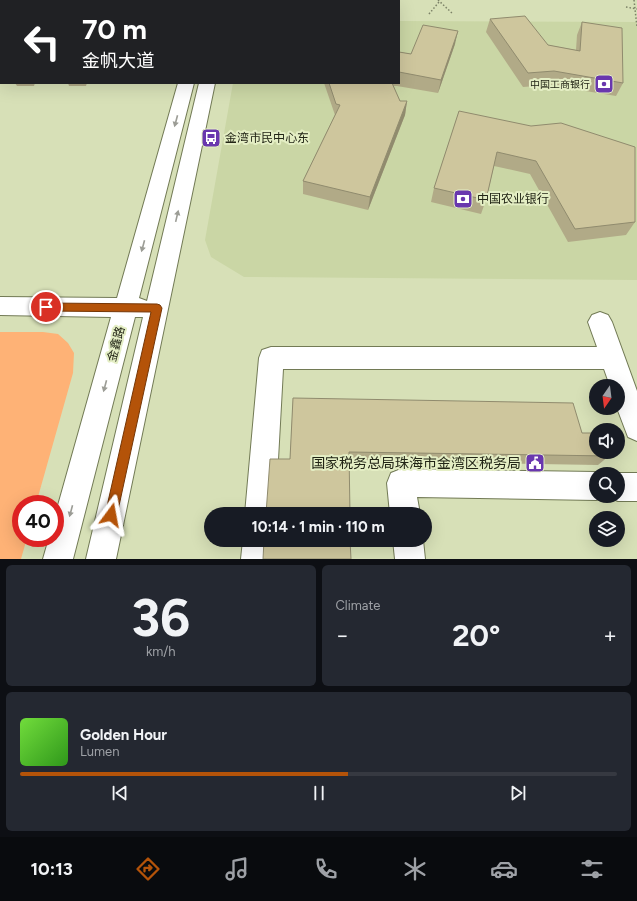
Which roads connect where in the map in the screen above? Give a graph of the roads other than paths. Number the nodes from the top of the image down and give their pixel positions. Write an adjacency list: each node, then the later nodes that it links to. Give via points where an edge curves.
1 (186, 84): 4 (street, 金鑫路, one-way to 4)
2 (207, 84): 5 (street, one-way to 2)
3 (0, 306): 4 (street)
4 (126, 308): 5 (street); 16 (street, 金鑫路, one-way to 16)
5 (157, 308): 17 (street)
6 (600, 322): 7 (street)
7 (613, 358): 8 (street); 12 (street, via 271,358)
8 (637, 428)
9 (589, 486): 13 (street, via 401,483)
10 (625, 487): 11 (street)
11 (637, 487)
12 (260, 507)
13 (403, 507)
14 (257, 547): 18 (street)
15 (409, 547): 19 (street)
16 (58, 559)
17 (101, 559)
18 (256, 559)
19 (410, 559)

